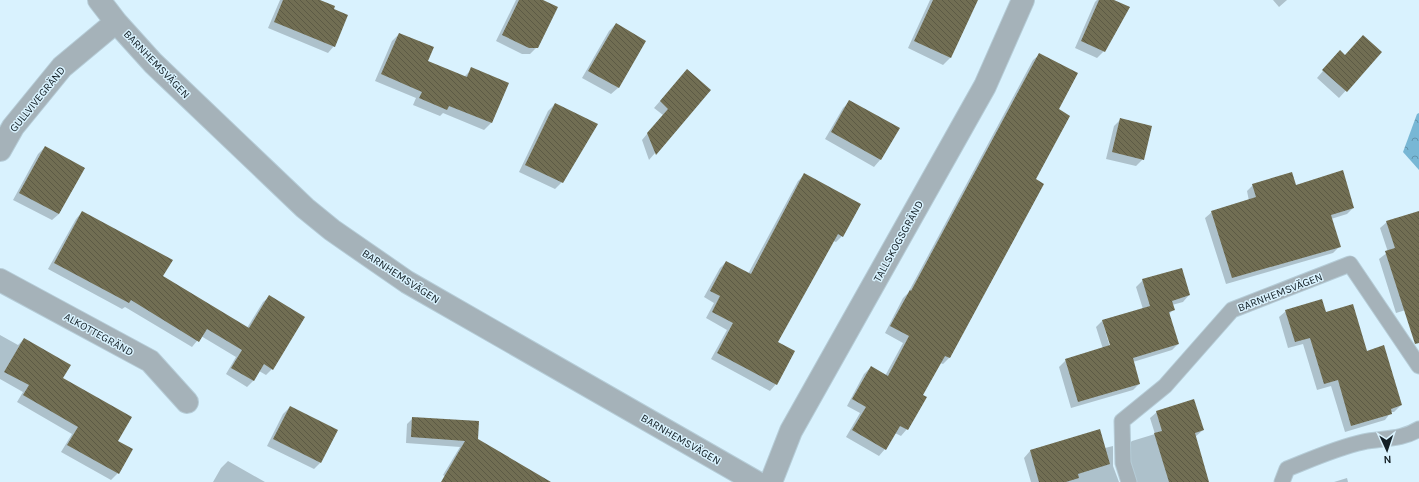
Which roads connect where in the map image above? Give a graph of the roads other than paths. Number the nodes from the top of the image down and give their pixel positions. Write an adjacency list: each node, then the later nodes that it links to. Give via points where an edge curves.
1 (99, 0): 3 (street, BARNHEMSVÄGEN)
2 (1024, 0): 10 (street, TALLSKOGSGRÄND, via 985,86 791,431)
3 (116, 22): 4 (street, GULLVIVEGRÄND, via 62,67 13,127); 9 (street, BARNHEMSVÄGEN, via 153,63 305,208 332,230 407,282)
4 (0, 150)
5 (0, 280): 7 (street, ALKOTTEGRÄND, via 150,361)
6 (1419, 366): 11 (lane, BARNHEMSVÄGEN, via 1350,264 1232,310 1165,386 1122,421 1123,464)
7 (187, 402)
8 (1419, 429): 12 (lane, via 1410,435 1363,442 1327,453 1287,469)
9 (756, 482)
10 (771, 482)
11 (1129, 482)
12 (1282, 482)

